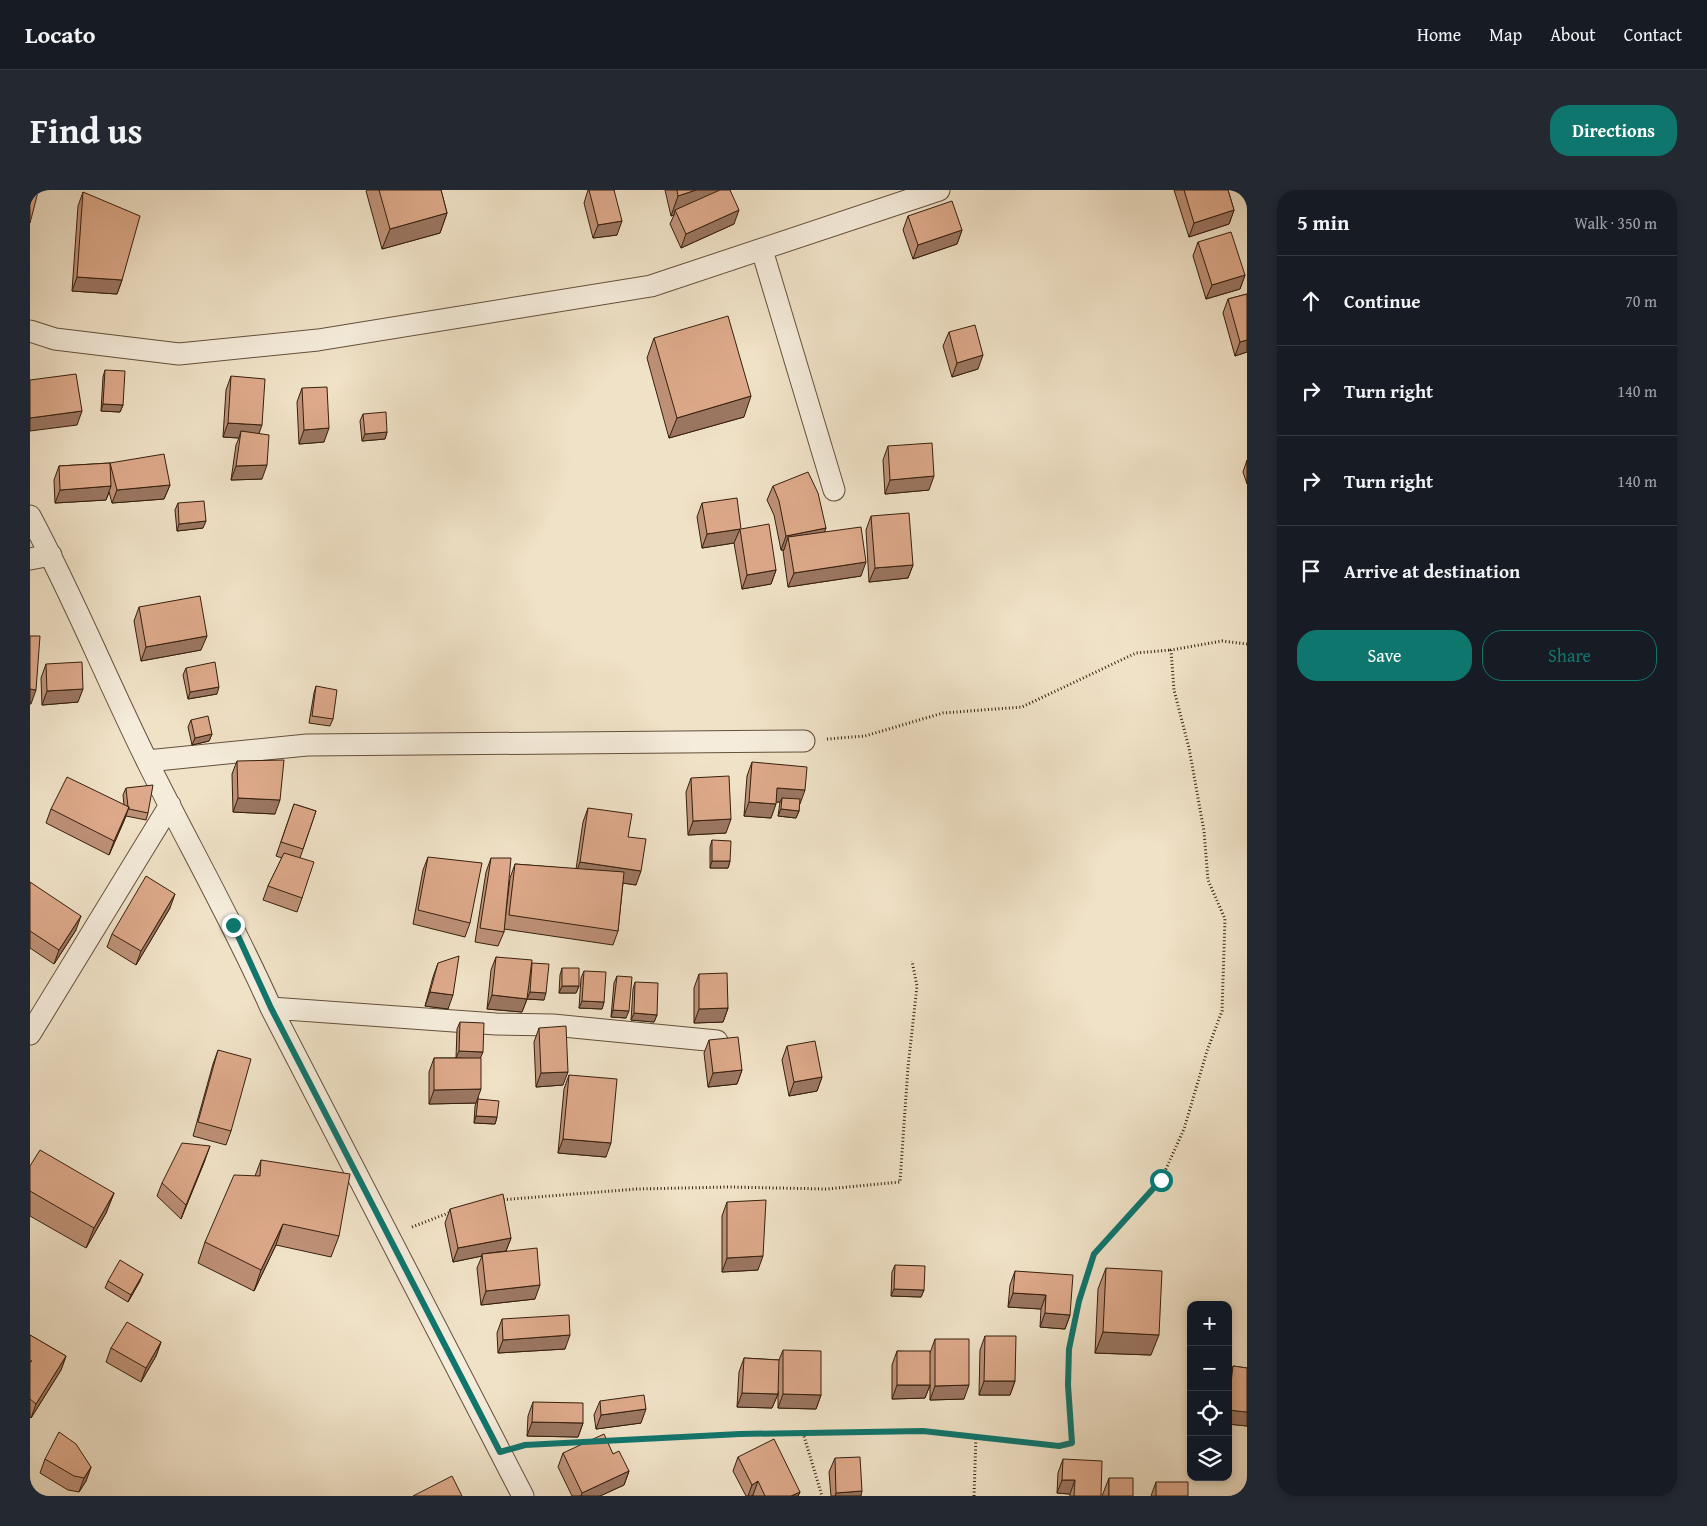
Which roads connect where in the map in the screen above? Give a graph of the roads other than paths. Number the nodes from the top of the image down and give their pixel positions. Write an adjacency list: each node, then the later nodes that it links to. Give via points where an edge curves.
1 (939, 190): 2 (street)
2 (762, 250): 3 (street, via 651,286 318,340 179,354 55,339); 4 (street)
3 (30, 331)
4 (834, 490)
5 (30, 516): 6 (street)
6 (51, 555): 7 (street); 9 (street)
7 (30, 559)
8 (804, 741): 9 (street, via 307,745)
9 (147, 761): 10 (street)
10 (170, 805): 11 (street, via 246,951); 12 (street)
11 (271, 1008): 13 (street, via 553,1025); 14 (street)
12 (30, 1034)
13 (716, 1041)
14 (523, 1496)

